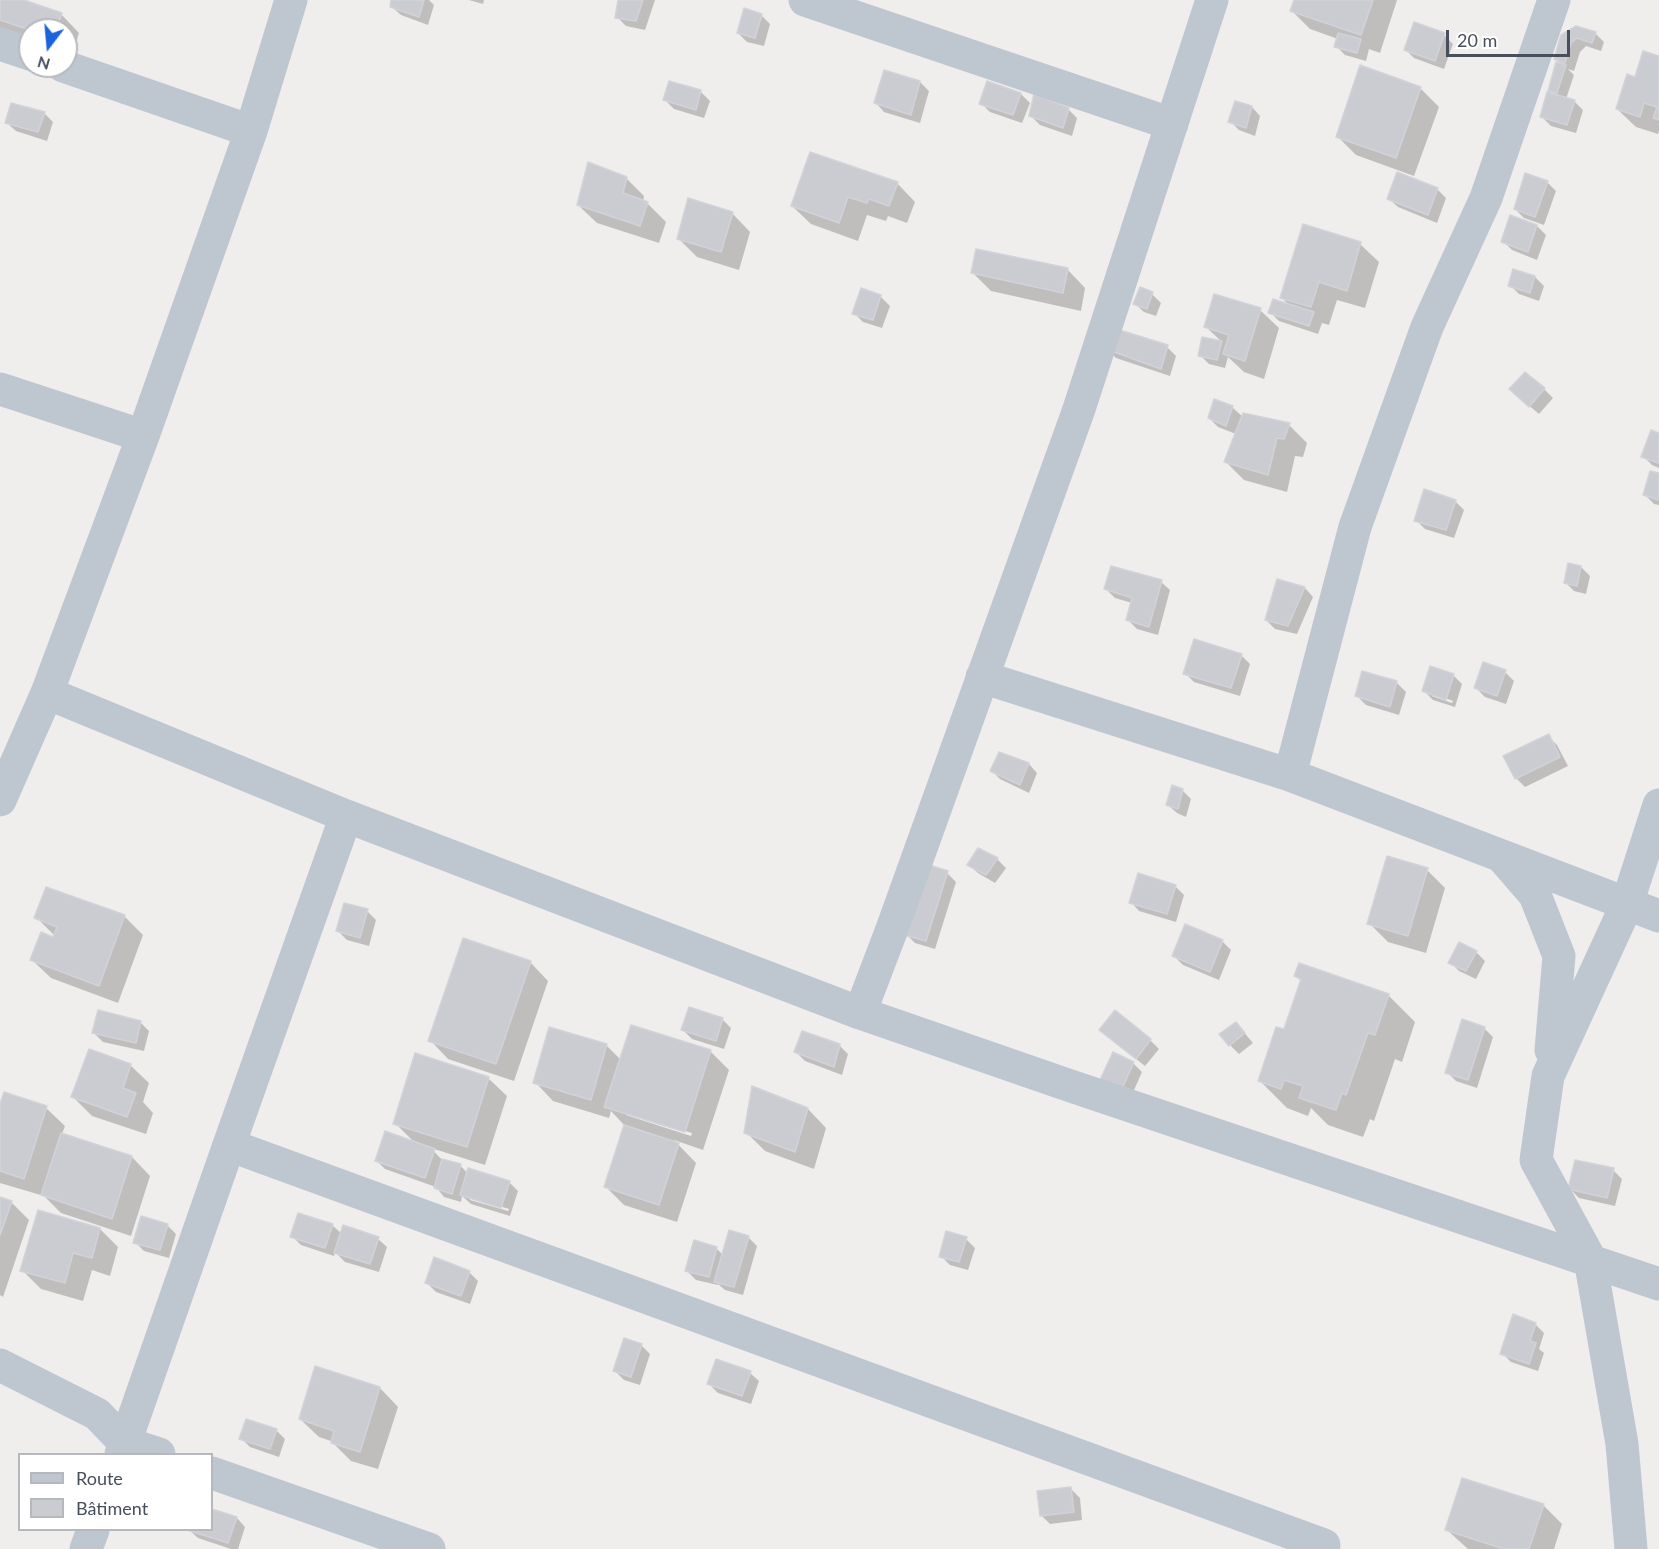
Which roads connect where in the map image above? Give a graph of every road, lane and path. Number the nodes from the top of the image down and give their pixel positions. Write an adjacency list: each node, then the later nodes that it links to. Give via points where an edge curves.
1 (291, 0): 9 (street)
2 (805, 0): 8 (street)
3 (1212, 0): 8 (street)
4 (1554, 0): 14 (street, via 1486,198 1427,327 1355,527)
5 (0, 44): 6 (street)
6 (18, 50)
7 (78, 71): 9 (street)
8 (1172, 124): 12 (street, via 1079,409)
9 (251, 131): 11 (street)
10 (0, 389): 11 (street)
11 (143, 436): 13 (street)
12 (982, 677): 14 (street); 21 (street)
13 (47, 693): 15 (street); 17 (street)
14 (1290, 775): 18 (street)
15 (0, 801)
16 (1659, 805): 19 (street)
17 (346, 816): 21 (street); 23 (street)
18 (1499, 854): 19 (street); 22 (street, via 1535,895 1559,956)
19 (1627, 904): 20 (street); 22 (street)
20 (1659, 916)
21 (860, 1013): 24 (street)
22 (1548, 1076): 24 (street, via 1536,1160)
23 (228, 1145): 27 (street); 31 (street)
24 (1590, 1259): 25 (street); 34 (street, via 1622,1444)
25 (1659, 1284)
26 (0, 1365): 27 (street, via 97,1414)
27 (123, 1449): 28 (street)
28 (147, 1453)
29 (213, 1473): 33 (street)
30 (93, 1531): 32 (street)
31 (1324, 1545)
32 (86, 1549)
33 (429, 1549)
34 (1631, 1549)

